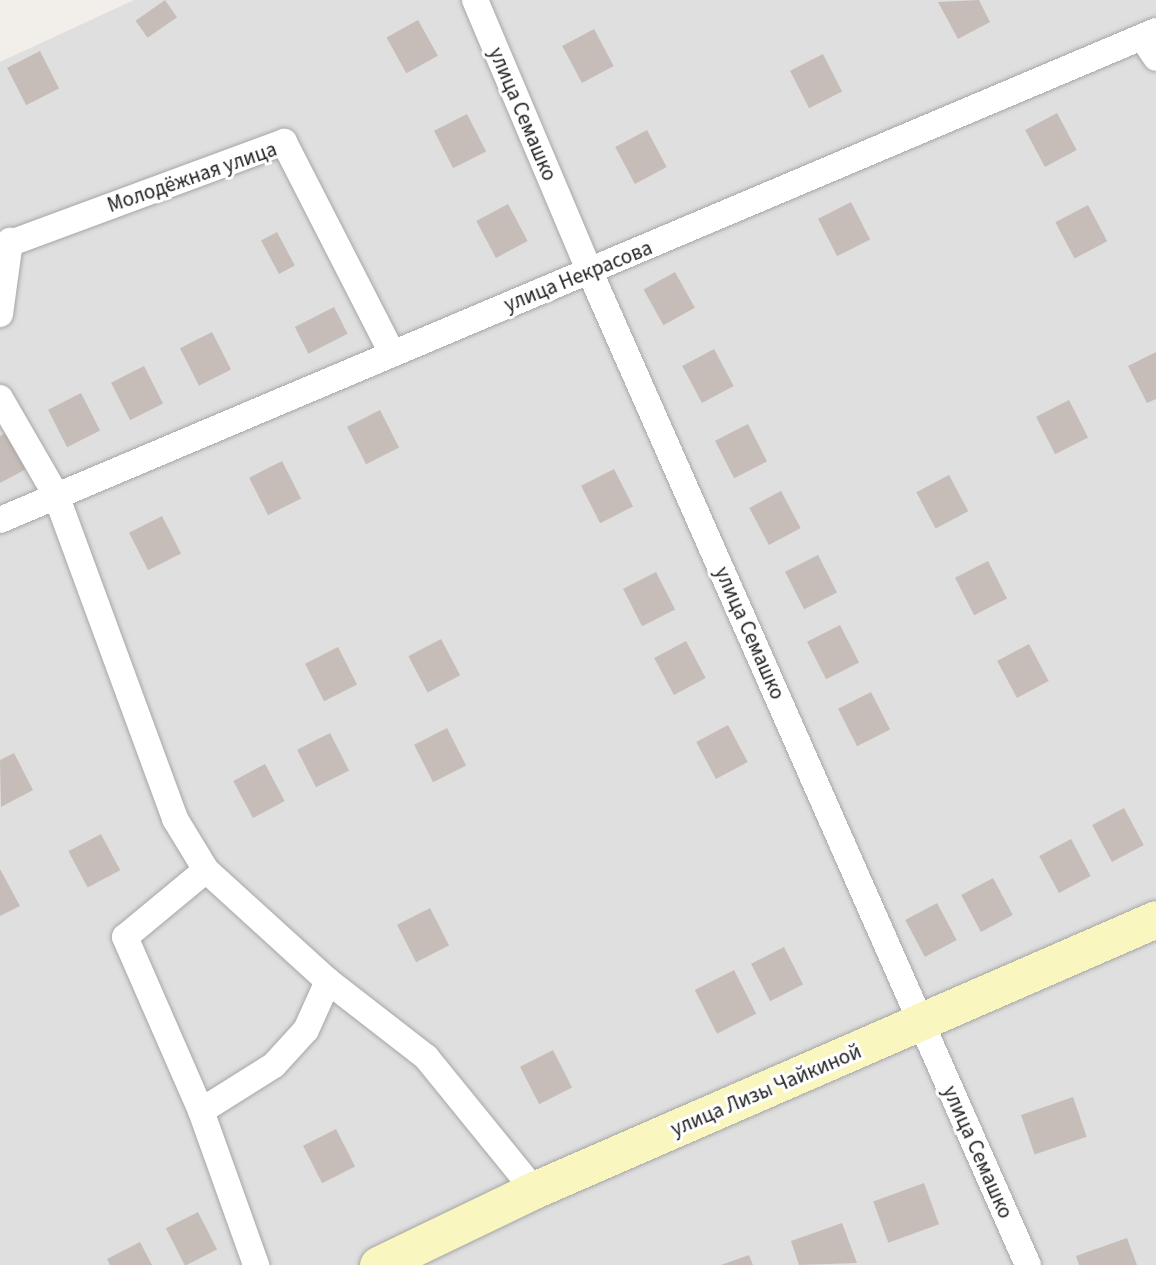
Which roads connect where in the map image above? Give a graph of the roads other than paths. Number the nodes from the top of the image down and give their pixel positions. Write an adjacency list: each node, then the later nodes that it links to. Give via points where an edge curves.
1 (475, 0): 4 (street, улица Семашко)
2 (1151, 42): 4 (street, улица Некрасова)
3 (5, 244): 5 (street); 6 (street, Молодёжная улица, via 284,142)
4 (590, 272): 6 (street, улица Некрасова); 13 (street, улица Семашко)
5 (0, 314)
6 (391, 351): 8 (street, улица Некрасова)
7 (0, 398): 8 (street)
8 (55, 495): 9 (street, улица Некрасова); 10 (street, via 175,819)
9 (0, 520)
10 (206, 870): 12 (street); 14 (street, via 125,937)
11 (1156, 919): 13 (street, улица Лизы Чайкиной)
12 (328, 981): 14 (street, via 306,1030 274,1065); 15 (street, via 426,1057)
13 (922, 1022): 15 (street, улица Лизы Чайкиной); 18 (street, улица Семашко)
14 (201, 1111): 16 (street)
15 (534, 1190): 17 (street, улица Лизы Чайкиной)
16 (256, 1265)
17 (378, 1265)
18 (1028, 1265)

